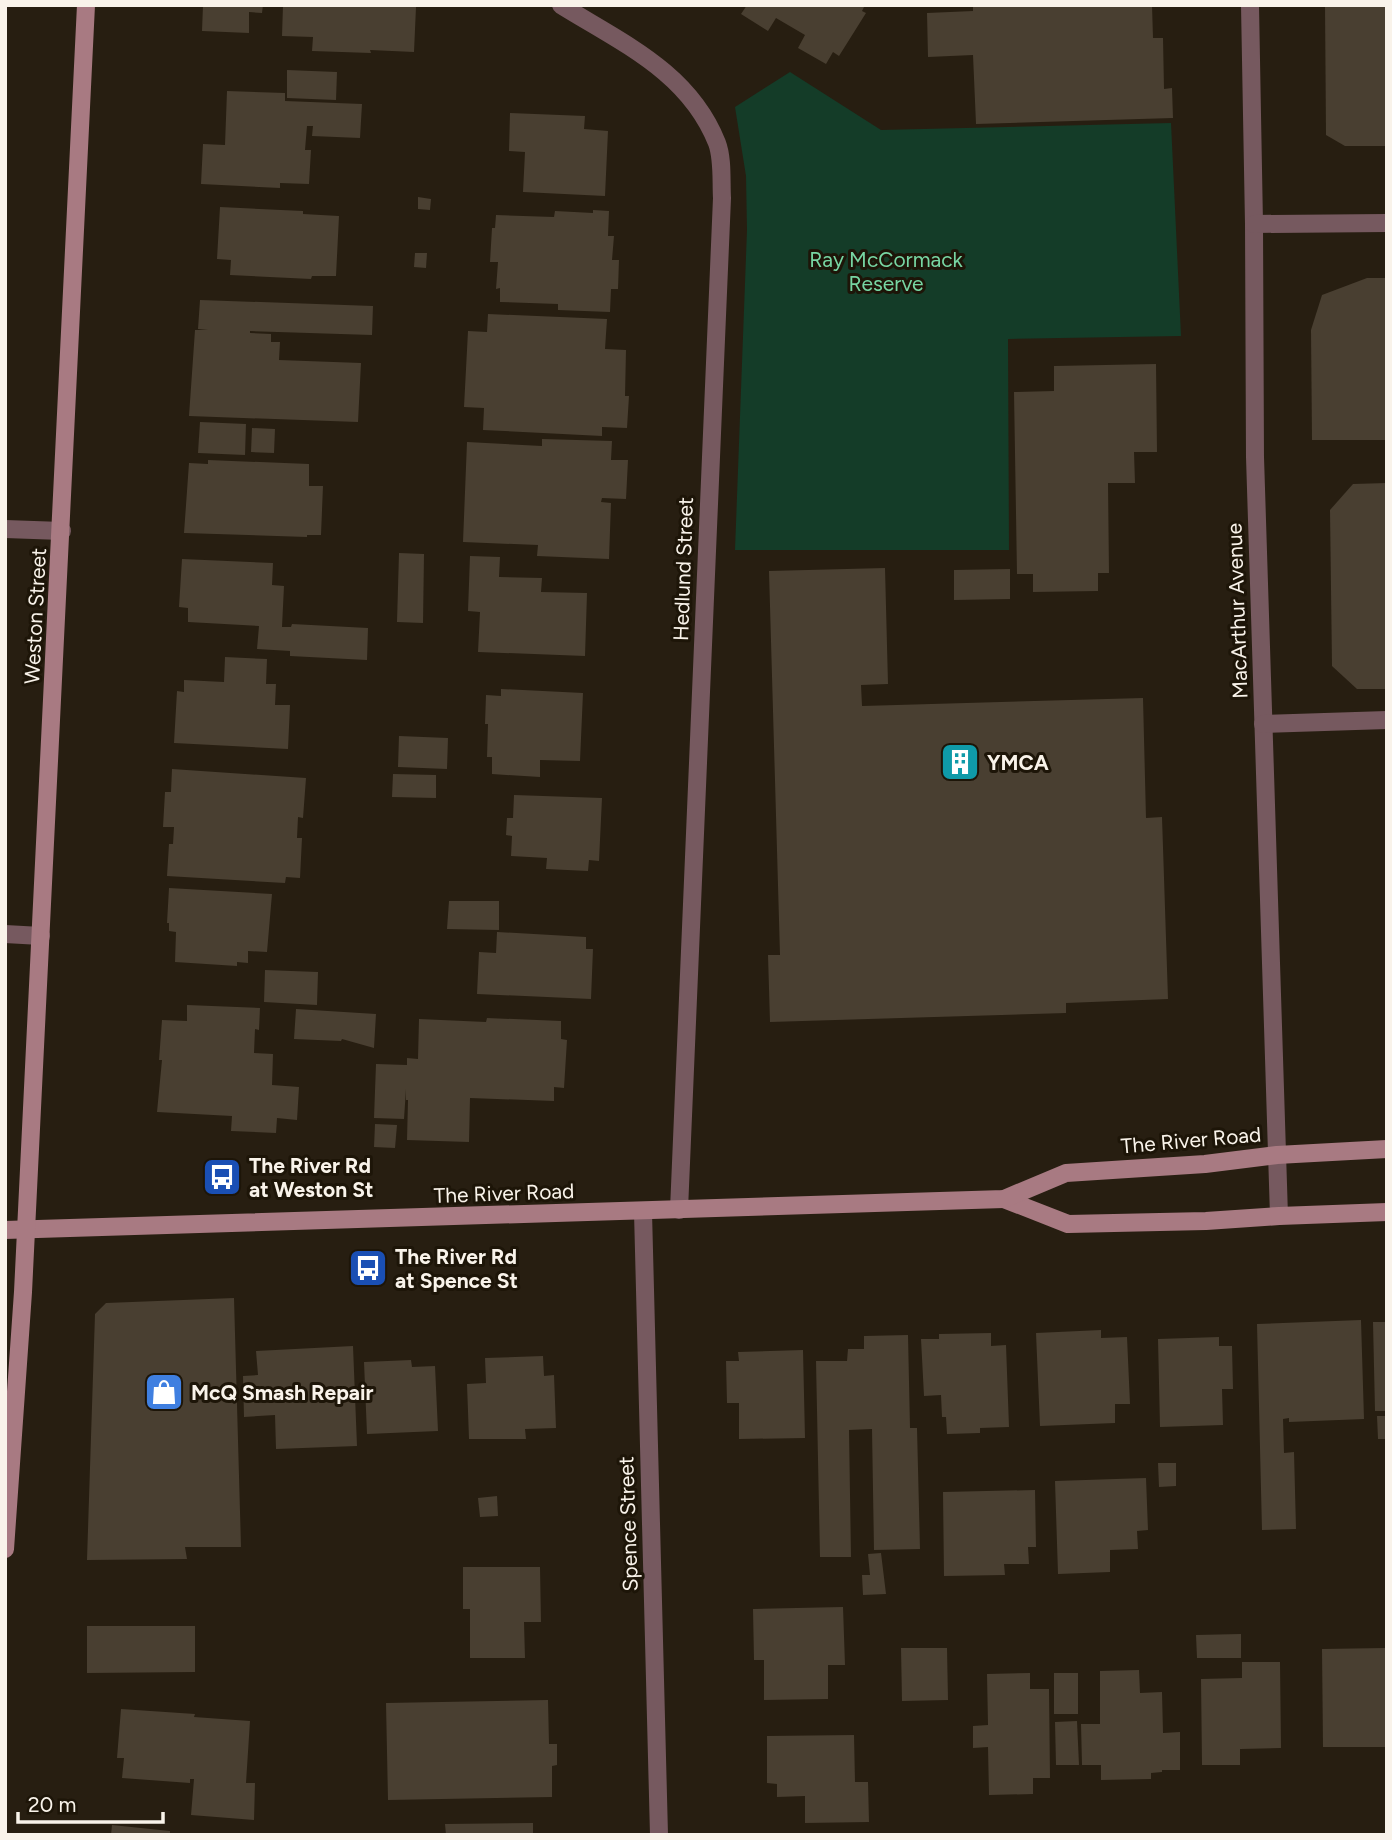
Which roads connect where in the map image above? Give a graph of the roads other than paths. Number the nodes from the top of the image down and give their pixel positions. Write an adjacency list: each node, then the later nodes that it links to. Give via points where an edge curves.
1 (86, 5): 7 (main road, Weston Street)
2 (561, 5): 15 (street, Hedlund Street, via 677,81 718,145 722,198)
3 (1251, 5): 5 (street, MacArthur Avenue)
4 (1387, 223): 5 (street)
5 (1254, 224): 9 (street, MacArthur Avenue)
6 (5, 528): 7 (street)
7 (62, 531): 11 (main road, Weston Street)
8 (1387, 720): 9 (street)
9 (1263, 724): 13 (street, MacArthur Avenue)
10 (5, 934): 11 (street)
11 (41, 936): 20 (main road, Weston Street)
12 (1387, 1149): 13 (main road, The River Road)
13 (1277, 1155): 14 (main road, The River Road, via 1066,1173); 18 (street, MacArthur Avenue)
14 (1004, 1199): 15 (main road, The River Road); 18 (main road, The River Road, via 1068,1224)
15 (679, 1210): 16 (main road, The River Road)
16 (643, 1212): 20 (main road, The River Road); 22 (street, Spence Street)
17 (1387, 1212): 18 (main road, The River Road)
18 (1279, 1216)
19 (5, 1230): 20 (main road, The River Road)
20 (25, 1230): 21 (main road, Weston Street)
21 (5, 1549)
22 (659, 1835)

